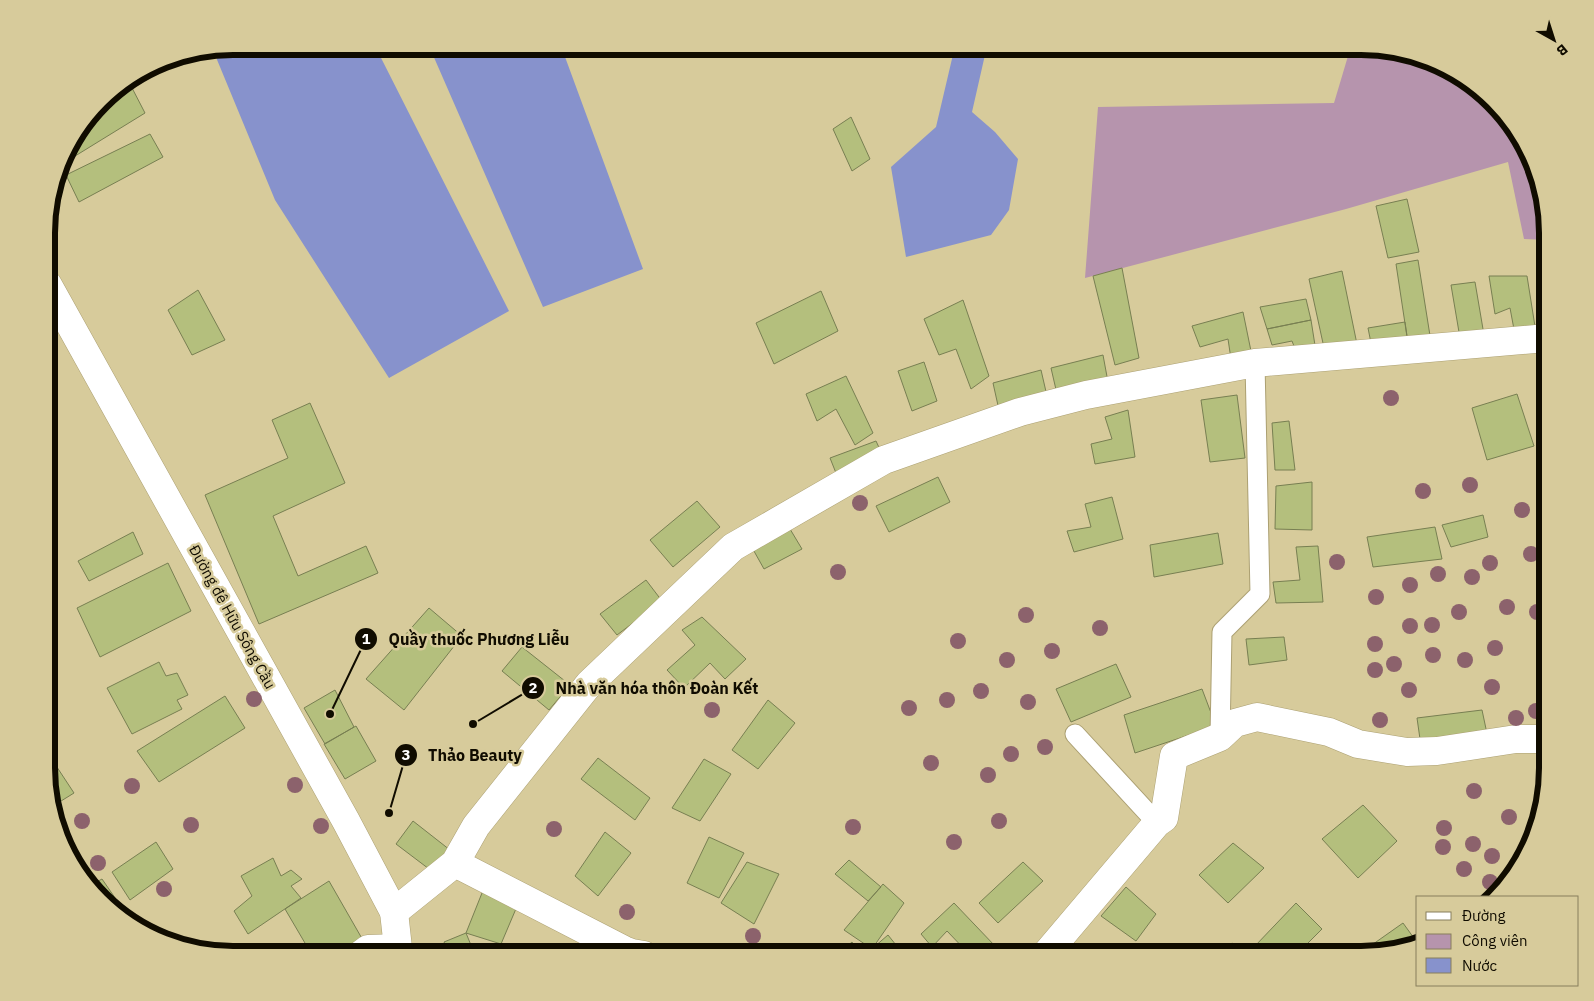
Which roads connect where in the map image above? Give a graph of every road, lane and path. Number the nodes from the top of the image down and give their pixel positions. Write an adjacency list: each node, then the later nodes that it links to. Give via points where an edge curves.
1 (55, 298): 9 (street, Đường đê Hữu Sông Cầu)
2 (1539, 339): 3 (street)
3 (1255, 363): 5 (lane, via 1260,594 1222,632); 8 (street, via 1086,395 1020,412 884,460 733,547 589,684 476,826)
4 (1075, 734): 7 (lane)
5 (1220, 737): 6 (street, via 1235,723 1257,717 1329,732 1358,744 1407,752); 7 (street, via 1174,756 1164,818)
6 (1539, 739)
7 (1158, 823): 12 (street)
8 (455, 863): 9 (street); 11 (street)
9 (394, 912): 10 (street, Đường đê Hữu Sông Cầu)
10 (398, 946)
11 (616, 946)
12 (1053, 946)

